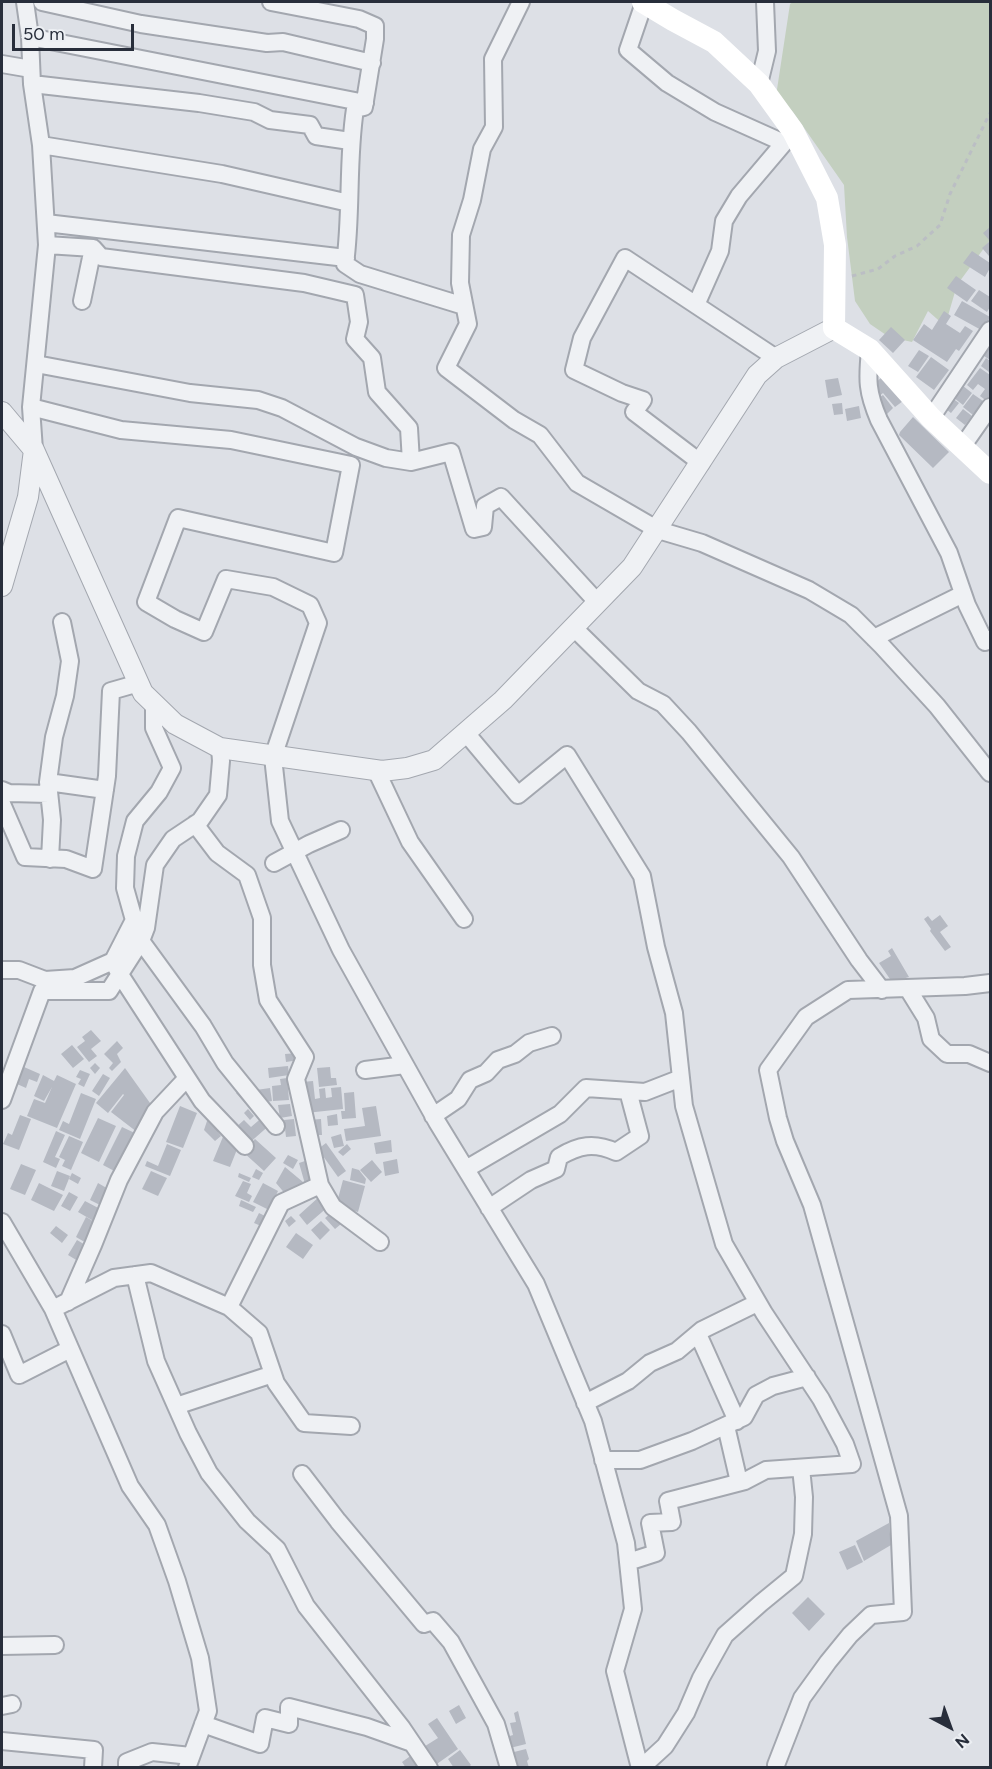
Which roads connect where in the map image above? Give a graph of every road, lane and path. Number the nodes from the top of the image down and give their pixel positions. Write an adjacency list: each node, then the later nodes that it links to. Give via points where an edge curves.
1 (25, 2): 7 (street)
2 (42, 2): 8 (street, via 141,24 267,43 283,42)
3 (271, 2): 8 (street, via 359,19 375,26)
4 (520, 2): 25 (street, via 493,59 494,127 482,149 461,235 460,283)
5 (644, 2): 11 (main road, via 714,42); 14 (street, via 628,50 668,83 715,112)
6 (765, 2): 11 (street, via 766,51)
7 (30, 38): 10 (street); 12 (street)
8 (372, 63): 12 (street)
9 (2, 64): 10 (street)
10 (31, 76): 15 (street, via 254,112 270,120 310,125 316,136); 16 (street)
11 (759, 84): 14 (main road)
12 (365, 103): 15 (street, via 364,108 355,109)
13 (990, 113): 22 (path, via 950,194 940,225 917,246 878,269)
14 (788, 137): 22 (main road, via 827,198 835,245); 24 (street, via 739,196 724,221 720,251)
15 (350, 141): 17 (street)
16 (42, 145): 17 (street, via 222,174); 18 (street)
17 (349, 203): 21 (street)
18 (46, 223): 19 (street); 21 (street)
19 (47, 245): 20 (street); 30 (street)
20 (93, 248): 23 (street); 37 (street, via 101,257 304,283 355,296 360,322 355,339 372,358 377,392 409,428)
21 (346, 258): 25 (street, via 345,264 360,274)
22 (834, 277): 26 (main road)
23 (82, 301)
24 (696, 305): 29 (street); 38 (street, via 625,258 582,338 574,370 643,400 634,412)
25 (464, 306): 40 (street, via 468,324 446,368 540,435 577,483)
26 (834, 328): 28 (main road); 29 (street)
27 (990, 330): 34 (street)
28 (870, 350): 34 (main road); 42 (street, via 870,397 949,553)
29 (776, 358): 38 (street, via 757,375)
30 (36, 364): 31 (street); 37 (street, via 190,393 258,400 311,422 356,447)
31 (31, 407): 36 (street); 52 (street, via 121,430 231,440 351,465 334,553 178,518 146,602 204,632 226,579 273,587 310,605 318,623)
32 (990, 407): 35 (street)
33 (2, 412): 36 (street)
34 (931, 418): 35 (main road)
35 (962, 447): 39 (main road)
36 (34, 450): 41 (street, via 28,497); 48 (street)
37 (411, 462): 43 (street, via 451,452 474,529 483,527 486,506 501,497)
38 (701, 463): 40 (street)
39 (990, 473)
40 (658, 530): 43 (street, via 632,567); 46 (street, via 702,543 809,590 851,615)
41 (2, 586)
42 (963, 594): 46 (street); 47 (street, via 985,642)
43 (598, 603): 45 (street)
44 (62, 622): 55 (street, via 70,661)
45 (574, 627): 50 (street); 70 (street, via 638,691 663,704 689,732 791,857)
46 (874, 638): 54 (street, via 937,706)
47 (990, 639)
48 (139, 683): 49 (street); 57 (street, via 111,691)
49 (154, 705): 51 (street, via 175,724); 66 (street, via 154,728 172,768 159,792 135,820 126,856 125,888 134,920)
50 (466, 733): 53 (street, via 434,760 407,768); 75 (street, via 518,795 567,755 592,794 642,876 674,1013)
51 (220, 748): 52 (street); 59 (street, via 218,795)
52 (273, 757): 53 (street); 61 (street, via 280,821)
53 (376, 770): 64 (street, via 410,842)
54 (990, 773)
55 (48, 788): 56 (street, via 9,793); 57 (street); 62 (street, via 52,820)
56 (2, 790)
57 (105, 790): 62 (street, via 93,869 66,859)
58 (2, 804): 62 (street, via 25,857)
59 (195, 824): 65 (street, via 173,839 155,865); 83 (street, via 217,853 247,875 262,918 262,965 268,1000 305,1057 296,1078)
60 (341, 830): 61 (street)
61 (295, 851): 63 (street); 73 (street, via 341,950)
62 (50, 859)
63 (274, 863)
64 (464, 919)
65 (141, 941): 66 (street); 80 (street, via 225,1063)
66 (116, 967): 67 (street, via 75,978 45,980 19,970); 76 (street); 78 (street, via 108,991 42,991)
67 (2, 970)
68 (990, 983): 69 (street)
69 (908, 989): 70 (street); 72 (street, via 926,1018 931,1039 947,1054 969,1054)
70 (882, 990): 111 (street, via 848,990 806,1017 768,1070 778,1118 812,1206 899,1516 903,1612 871,1615 835,1653 802,1698)
71 (552, 1036): 79 (street, via 498,1060 486,1074 470,1080 458,1099)
72 (990, 1063)
73 (405, 1065): 74 (street); 79 (street)
74 (365, 1070)
75 (681, 1077): 77 (street, via 645,1092); 88 (street, via 684,1106 724,1244)
76 (187, 1078): 81 (street, via 202,1101); 89 (street, via 155,1112)
77 (628, 1091): 82 (street, via 586,1088 560,1114); 84 (street, via 640,1136 616,1152 603,1146 576,1147 559,1157 556,1169 531,1180)
78 (3, 1092)
79 (433, 1116): 82 (street)
80 (276, 1126)
81 (245, 1146)
82 (466, 1169): 84 (street)
83 (320, 1185): 86 (street, via 333,1207); 90 (street, via 280,1203)
84 (489, 1208): 96 (street, via 536,1284)
85 (2, 1222): 89 (street)
86 (380, 1242)
87 (135, 1275): 89 (street, via 114,1278); 90 (street, via 152,1273); 97 (street, via 156,1361)
88 (758, 1302): 92 (street); 95 (street)
89 (61, 1305): 93 (street)
90 (229, 1307): 94 (street, via 259,1333)
91 (2, 1334): 93 (street, via 19,1375)
92 (698, 1334): 96 (street, via 628,1381); 98 (street)
93 (70, 1349): 107 (street, via 130,1486 161,1536 200,1658 208,1711)
94 (273, 1374): 97 (street); 99 (street, via 304,1423)
95 (807, 1377): 98 (street, via 756,1395 744,1417); 101 (street, via 852,1464)
96 (585, 1402): 100 (street)
97 (176, 1406): 109 (street, via 209,1473 247,1521 277,1549 306,1606)
98 (731, 1423): 100 (street, via 640,1460); 103 (street)
99 (351, 1426)
100 (603, 1460): 104 (street)
101 (801, 1468): 103 (street, via 765,1470); 116 (street, via 803,1534 794,1576 726,1635 665,1746)
102 (302, 1474): 115 (street, via 424,1624 433,1621 450,1642 496,1724)
103 (739, 1482): 104 (street, via 668,1501 672,1522 650,1523 656,1553)
104 (628, 1562): 116 (street, via 633,1609 615,1671)
105 (56, 1645): 106 (street)
106 (2, 1646)
107 (203, 1724): 109 (street, via 260,1744 265,1718 289,1724 289,1707); 110 (street)
108 (2, 1741): 112 (street, via 94,1750)
109 (412, 1743): 114 (street)
110 (189, 1762): 113 (street, via 152,1752 127,1762)
111 (776, 1765)
112 (93, 1767)
113 (127, 1767)
114 (429, 1767)
115 (509, 1767)
116 (641, 1767)

